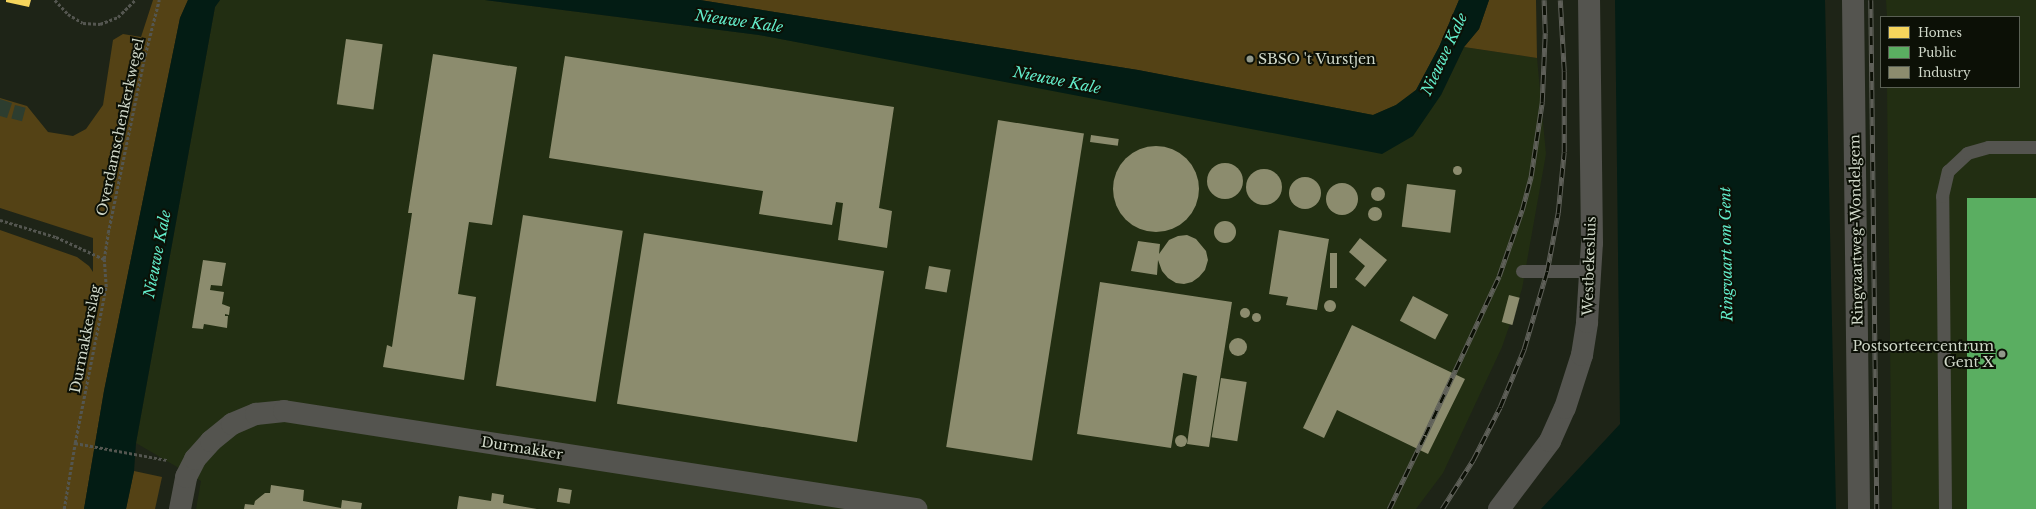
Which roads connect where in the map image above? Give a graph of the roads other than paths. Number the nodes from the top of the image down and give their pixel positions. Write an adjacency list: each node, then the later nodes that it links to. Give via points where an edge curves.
1 (1590, 0): 5 (street, Westbekesluis)
2 (1853, 0): 9 (street, Ringvaartweg-Wondelgem)
3 (2036, 147): 10 (lane, via 1988,147 1967,153 1948,171 1942,196)
4 (1522, 271): 5 (lane)
5 (1591, 271): 8 (street, Westbekesluis, via 1588,322 1582,355 1566,408 1550,440)
6 (180, 509): 7 (street, Durmakker, via 186,477 195,459 211,441 232,424 256,414 284,411)
7 (916, 509)
8 (1499, 509)
9 (1859, 509)
10 (1945, 509)

